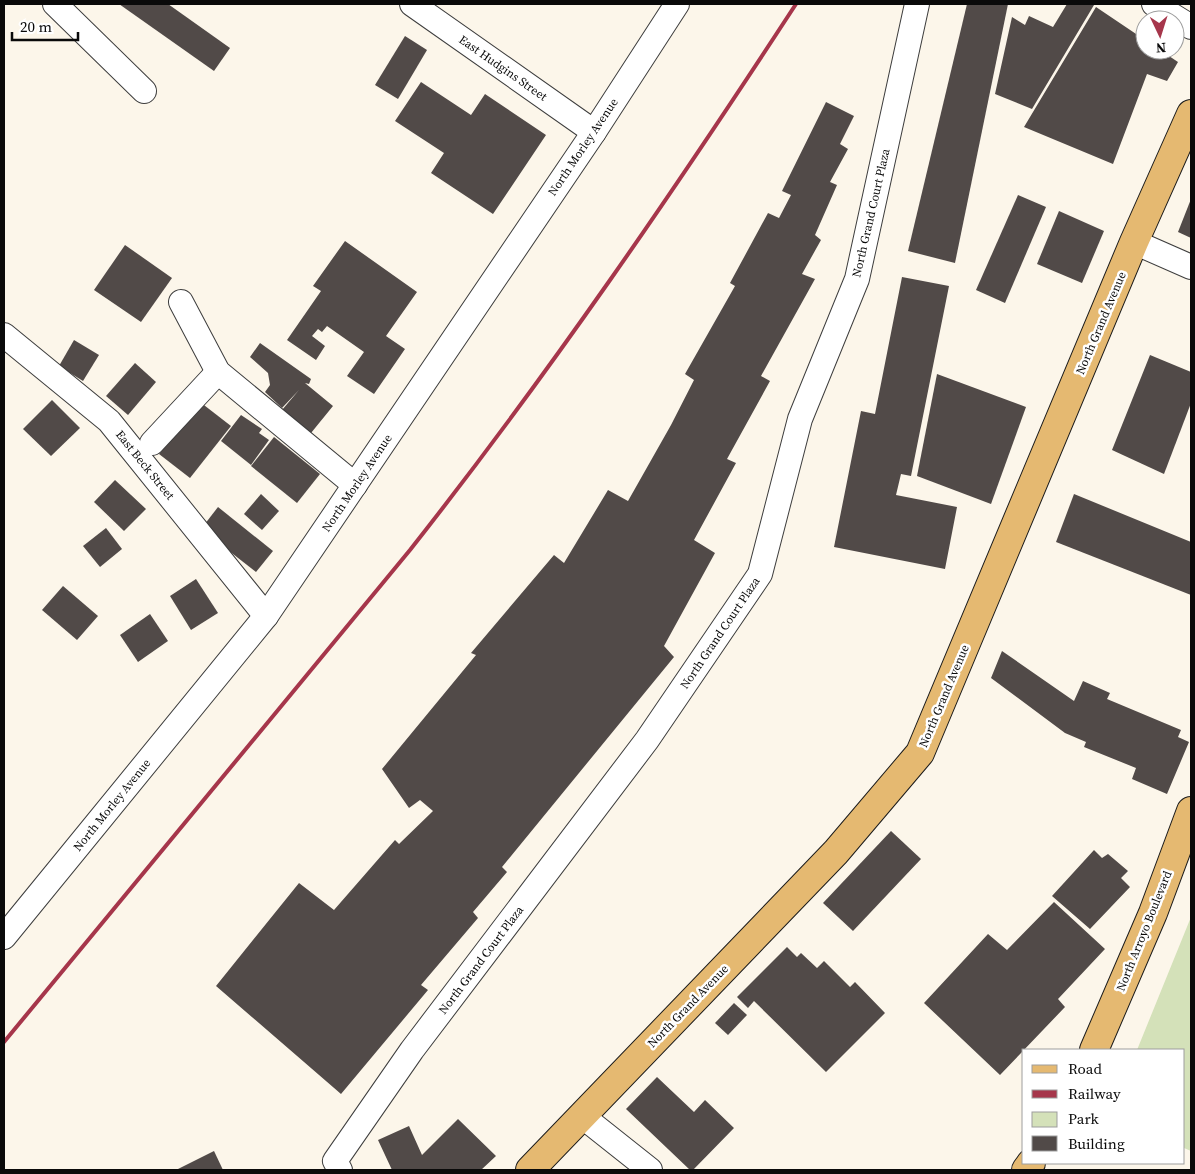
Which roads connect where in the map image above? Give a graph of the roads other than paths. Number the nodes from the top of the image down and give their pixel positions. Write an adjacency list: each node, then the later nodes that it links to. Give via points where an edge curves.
1 (55, 4): 7 (street)
2 (412, 4): 9 (street, East Hudgins Street)
3 (677, 4): 9 (street, North Morley Avenue)
4 (916, 4): 22 (street, North Grand Court Plaza, via 857,279 800,419 760,574 647,740 412,1050 335,1161)
5 (1154, 4): 6 (street)
6 (1191, 27)
7 (144, 92)
8 (1191, 114): 10 (main road, North Grand Avenue)
9 (594, 132): 16 (street, North Morley Avenue)
10 (1134, 242): 11 (street); 21 (main road, North Grand Avenue, via 920,753 836,852)
11 (1191, 267)
12 (181, 302): 14 (street)
13 (4, 335): 17 (street, East Beck Street, via 110,422)
14 (218, 372): 15 (street); 16 (street)
15 (152, 443)
16 (355, 485): 17 (street, North Morley Avenue)
17 (266, 616): 19 (street, North Morley Avenue)
18 (1191, 811): 20 (main road, North Arroyo Boulevard, via 1152,914)
19 (4, 937)
20 (1094, 1049)
21 (582, 1116): 23 (main road, North Grand Avenue); 24 (street)
22 (340, 1170)
23 (530, 1170)
24 (650, 1170)

